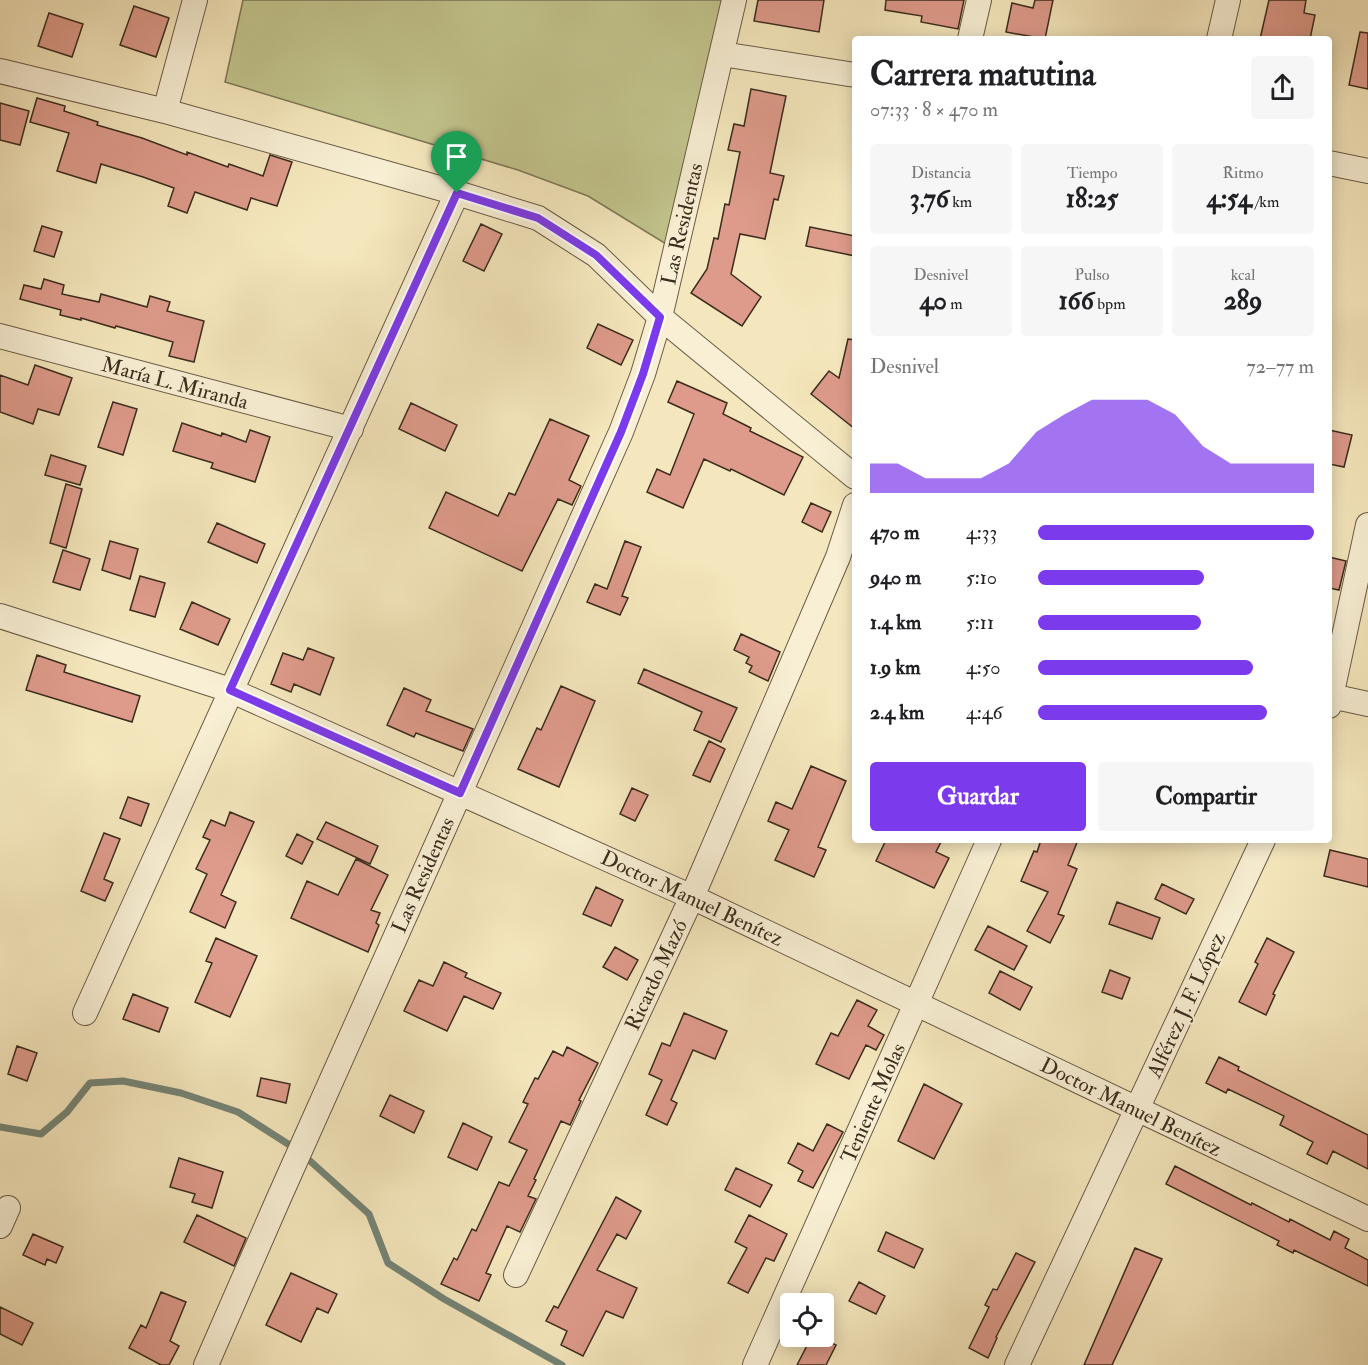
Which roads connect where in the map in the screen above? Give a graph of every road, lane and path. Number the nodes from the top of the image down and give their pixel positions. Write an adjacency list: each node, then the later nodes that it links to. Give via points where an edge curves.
1 (195, 0): 10 (street)
2 (734, 0): 7 (street, Las Residentas)
3 (979, 0): 5 (street)
4 (1228, 0): 6 (street)
5 (971, 36)
6 (1220, 36)
7 (723, 54): 9 (street); 14 (street, Las Residentas)
8 (0, 71): 10 (street)
9 (852, 75)
10 (165, 111): 13 (street)
11 (1332, 164): 12 (street)
12 (1368, 171)
13 (457, 193): 14 (street, via 538,218 596,255); 16 (street)
14 (660, 317): 17 (street); 25 (street, Las Residentas, via 621,432)
15 (0, 336): 16 (street, María L. Miranda)
16 (351, 429): 21 (street)
17 (852, 475)
18 (852, 514): 28 (street, Ricardo Mazó, via 838,557)
19 (1368, 525): 22 (street)
20 (0, 616): 21 (street, Doctor Manuel Benítez)
21 (230, 690): 25 (street, Doctor Manuel Benítez); 30 (street)
22 (1332, 692)
23 (1332, 701): 24 (street)
24 (1368, 704)
25 (460, 793): 28 (street, Doctor Manuel Benítez); 34 (street, Las Residentas)
26 (988, 843): 29 (street, Teniente Molas)
27 (1262, 843): 31 (street, Alférez J. F. López)
28 (692, 897): 29 (street, Doctor Manuel Benítez); 33 (street, Ricardo Mazó)
29 (917, 1004): 31 (street, Doctor Manuel Benítez); 35 (street, Teniente Molas)
30 (85, 1013)
31 (1137, 1110): 32 (street, Doctor Manuel Benítez); 36 (street, Alférez J. F. López)
32 (1368, 1219)
33 (516, 1275)
34 (206, 1365)
35 (755, 1365)
36 (1017, 1365)

